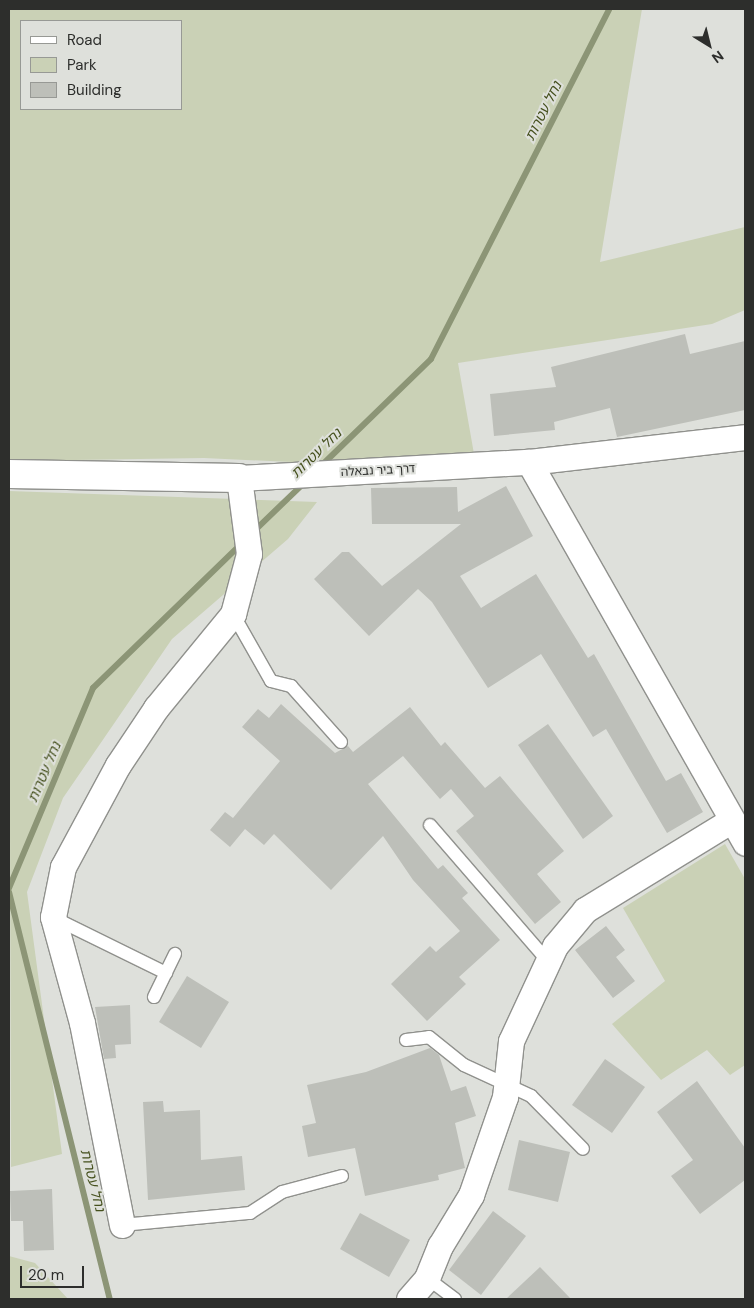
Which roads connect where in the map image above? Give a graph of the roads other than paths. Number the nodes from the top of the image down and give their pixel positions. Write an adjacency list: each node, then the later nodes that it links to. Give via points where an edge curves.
1 (745, 437): 2 (street, דרך ביר נבאלה)
2 (529, 462): 4 (street, דרך ביר נבאלה); 7 (street)
3 (9, 474): 4 (street, דרך ביר נבאלה)
4 (240, 478): 5 (street, via 249,554)
5 (234, 614): 6 (lane, via 271,681 291,686); 10 (street, via 156,708 118,765 63,867)
6 (341, 742)
7 (732, 820): 9 (street); 12 (street, via 585,910)
8 (430, 825): 12 (lane)
9 (745, 842)
10 (53, 917): 13 (lane); 19 (street, via 82,1023)
11 (175, 954): 13 (lane)
12 (547, 960): 16 (street, via 511,1041)
13 (166, 973): 14 (lane)
14 (154, 997)
15 (406, 1040): 16 (lane, via 429,1037 464,1065)
16 (506, 1084): 17 (lane, via 549,1111); 20 (street, via 471,1196 440,1246)
17 (583, 1149)
18 (342, 1176): 19 (lane, via 282,1192 250,1212)
19 (122, 1226)
20 (426, 1278): 21 (street); 22 (lane)
21 (408, 1299)
22 (455, 1299)

